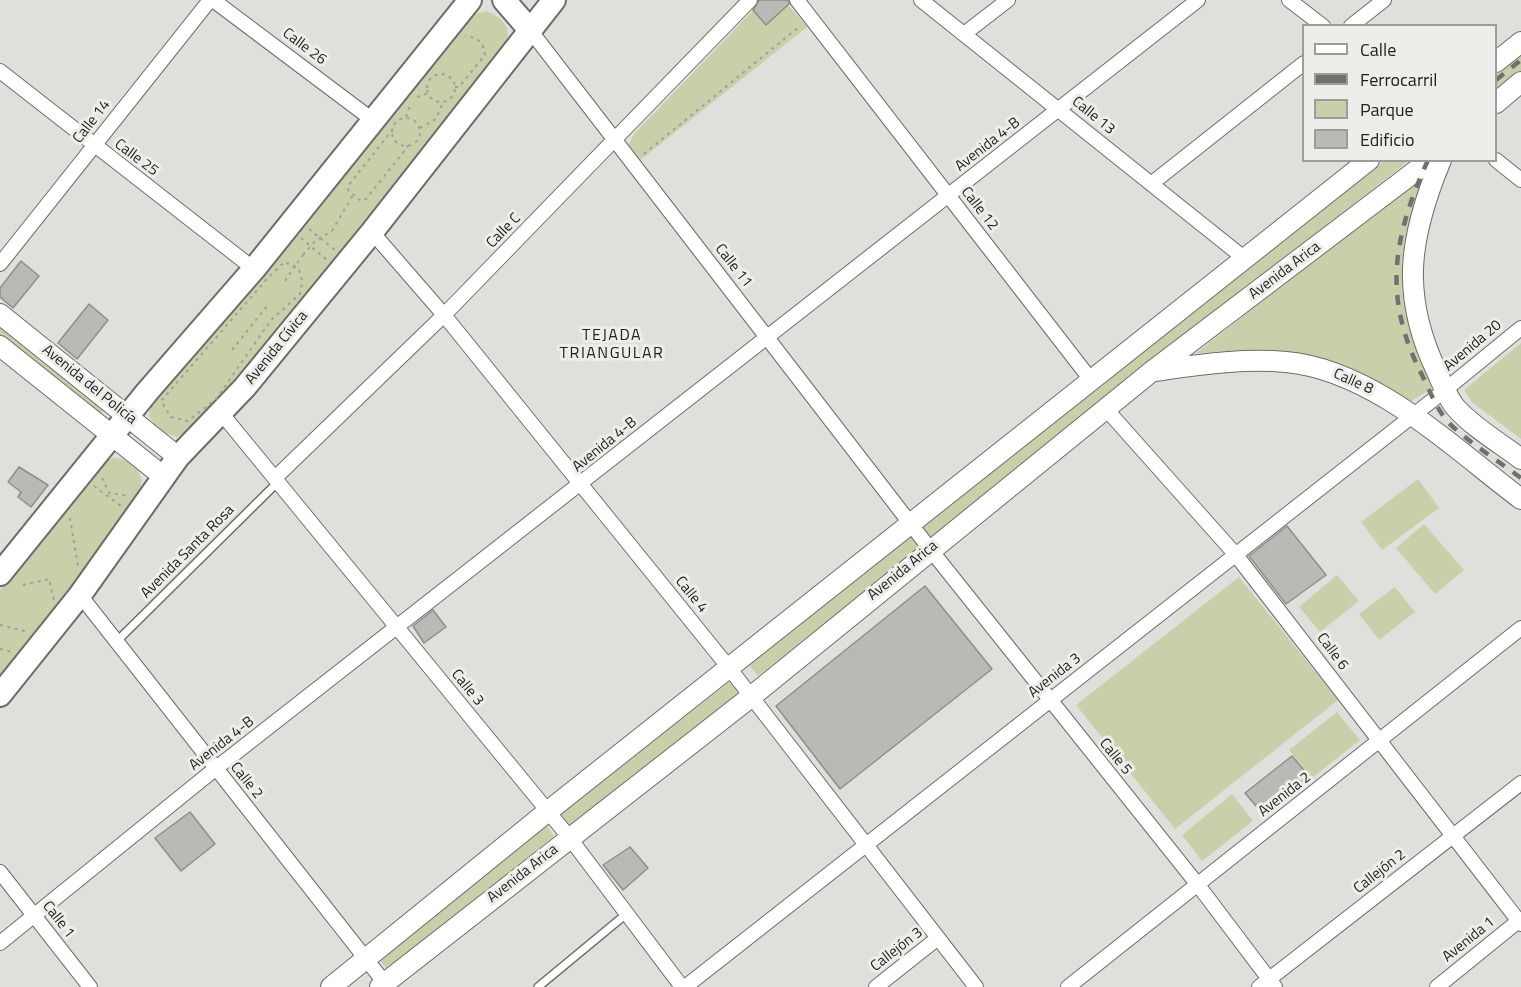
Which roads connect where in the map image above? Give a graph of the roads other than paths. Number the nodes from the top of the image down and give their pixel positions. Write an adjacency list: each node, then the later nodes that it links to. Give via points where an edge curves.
1 (212, 0): 23 (street, Calle 26); 25 (street, Calle 14)
2 (470, 0): 23 (main road)
3 (504, 0): 14 (main road)
4 (554, 0): 14 (main road, Avenida Cívica)
5 (750, 0): 24 (street, Calle C)
6 (797, 0): 32 (street, Calle 12)
7 (921, 0): 15 (street, Calle 13)
8 (1008, 0): 15 (street)
9 (1198, 0): 22 (street, Avenida 4-B)
10 (1289, 0): 12 (street)
11 (1384, 0): 13 (street)
12 (1320, 24)
13 (1354, 24)
14 (530, 30): 24 (street, Calle 11); 33 (main road, Avenida Cívica)
15 (964, 34): 22 (street, Calle 13)
16 (1521, 42): 17 (street)
17 (1497, 61)
18 (1302, 65): 31 (street)
19 (0, 70): 25 (street, Calle 25)
20 (1521, 82): 21 (street)
21 (1497, 102)
22 (1059, 110): 31 (street, Calle 13); 32 (street, Avenida 4-B)
23 (383, 125): 36 (main road, via 291,222)
24 (615, 141): 38 (street, Calle C); 40 (street, Calle 11)
25 (94, 146): 35 (street, Calle 14); 36 (street, Calle 25)
26 (1497, 161): 30 (street)
27 (1366, 162): 34 (street)
28 (1427, 162): 42 (street, Avenida Arica)
29 (1440, 162): 44 (street, via 1419,222 1412,290 1430,357)
30 (1521, 180)
31 (1150, 184): 34 (street, Calle 13)
32 (949, 197): 40 (street, Avenida 4-B); 43 (street, Calle 12)
33 (372, 232): 38 (street, Calle 4); 46 (main road, Avenida Cívica)
34 (1244, 258): 43 (street)
35 (0, 264)
36 (254, 269): 47 (main road)
37 (0, 314): 47 (street, Avenida del Policía)
38 (444, 315): 53 (street, Calle C); 54 (street, Calle 4)
39 (1521, 328): 44 (street, Avenida 20)
40 (767, 337): 54 (street, Avenida 4-B); 56 (street, Calle 11)
41 (0, 346): 49 (street, Avenida del Policía)
42 (1151, 372): 45 (street, Avenida Arica); 48 (street, Calle 8, via 1239,360 1288,362 1338,373)
43 (1091, 381): 56 (street)
44 (1446, 390): 48 (street, Avenida 3); 51 (street, via 1456,408)
45 (1106, 409): 57 (street, Avenida Arica); 58 (street, Calle 6)
46 (222, 414): 50 (main road, Avenida Cívica); 53 (street, Calle 3)
47 (127, 416): 49 (main road); 50 (street, Avenida del Policía)
48 (1412, 416): 55 (street, Calle 8); 58 (street, Avenida 3)
49 (111, 435): 52 (street, Avenida del Policía); 59 (main road)
50 (178, 457): 52 (main road, Avenida Cívica)
51 (1521, 459)
52 (164, 477): 60 (main road, Avenida Cívica)
53 (276, 480): 62 (street, Calle 3); 63 (lane, Avenida Santa Rosa)
54 (580, 486): 62 (street, Avenida 4-B); 64 (street, Calle 4)
55 (1521, 499)
56 (910, 523): 57 (street, Calle 11); 64 (street)
57 (930, 549): 66 (street, Avenida Arica); 67 (street, Calle 5)
58 (1236, 555): 67 (street, Avenida 3); 68 (street, Calle 6)
59 (0, 574)
60 (80, 594): 63 (street, Calle 2); 65 (main road, Avenida Cívica)
61 (1521, 628): 68 (street, Avenida 2)
62 (397, 629): 69 (street, Avenida 4-B); 71 (street, Calle 3)
63 (116, 642): 69 (street, Calle 2)
64 (730, 669): 66 (street, Calle 4); 71 (street)
65 (0, 695)
66 (752, 696): 72 (street, Avenida Arica); 74 (street, Calle 4)
67 (1049, 702): 74 (street, Avenida 3); 76 (street, Calle 5)
68 (1379, 742): 73 (street, Calle 6); 76 (street, Avenida 2)
69 (215, 770): 78 (street, Avenida 4-B); 82 (street, Calle 2)
70 (1521, 783): 73 (street, Callejón 2)
71 (547, 812): 72 (street, Calle 3); 82 (street)
72 (569, 837): 77 (street, Calle 3); 84 (street, Avenida Arica)
73 (1451, 837): 79 (street, Calle 6); 83 (street, Callejón 2)
74 (867, 842): 80 (street, Calle 4); 88 (street, Avenida 3)
75 (0, 872): 78 (street, Calle 1)
76 (1198, 885): 83 (street, Calle 5); 91 (street, Avenida 2)
77 (625, 915): 87 (lane); 88 (street, Calle 3)
78 (34, 917): 81 (street, Avenida 4-B); 85 (street, Calle 1)
79 (1520, 922): 92 (street, Avenida 1)
80 (938, 938): 89 (street, Callejón 3); 90 (street, Calle 4)
81 (0, 943)
82 (367, 958): 84 (street, Calle 2); 86 (street)
83 (1268, 984)
84 (384, 986)
85 (90, 987)
86 (331, 987)
87 (537, 987)
88 (684, 987)
89 (876, 987)
90 (976, 987)
91 (1068, 987)
92 (1437, 987)

